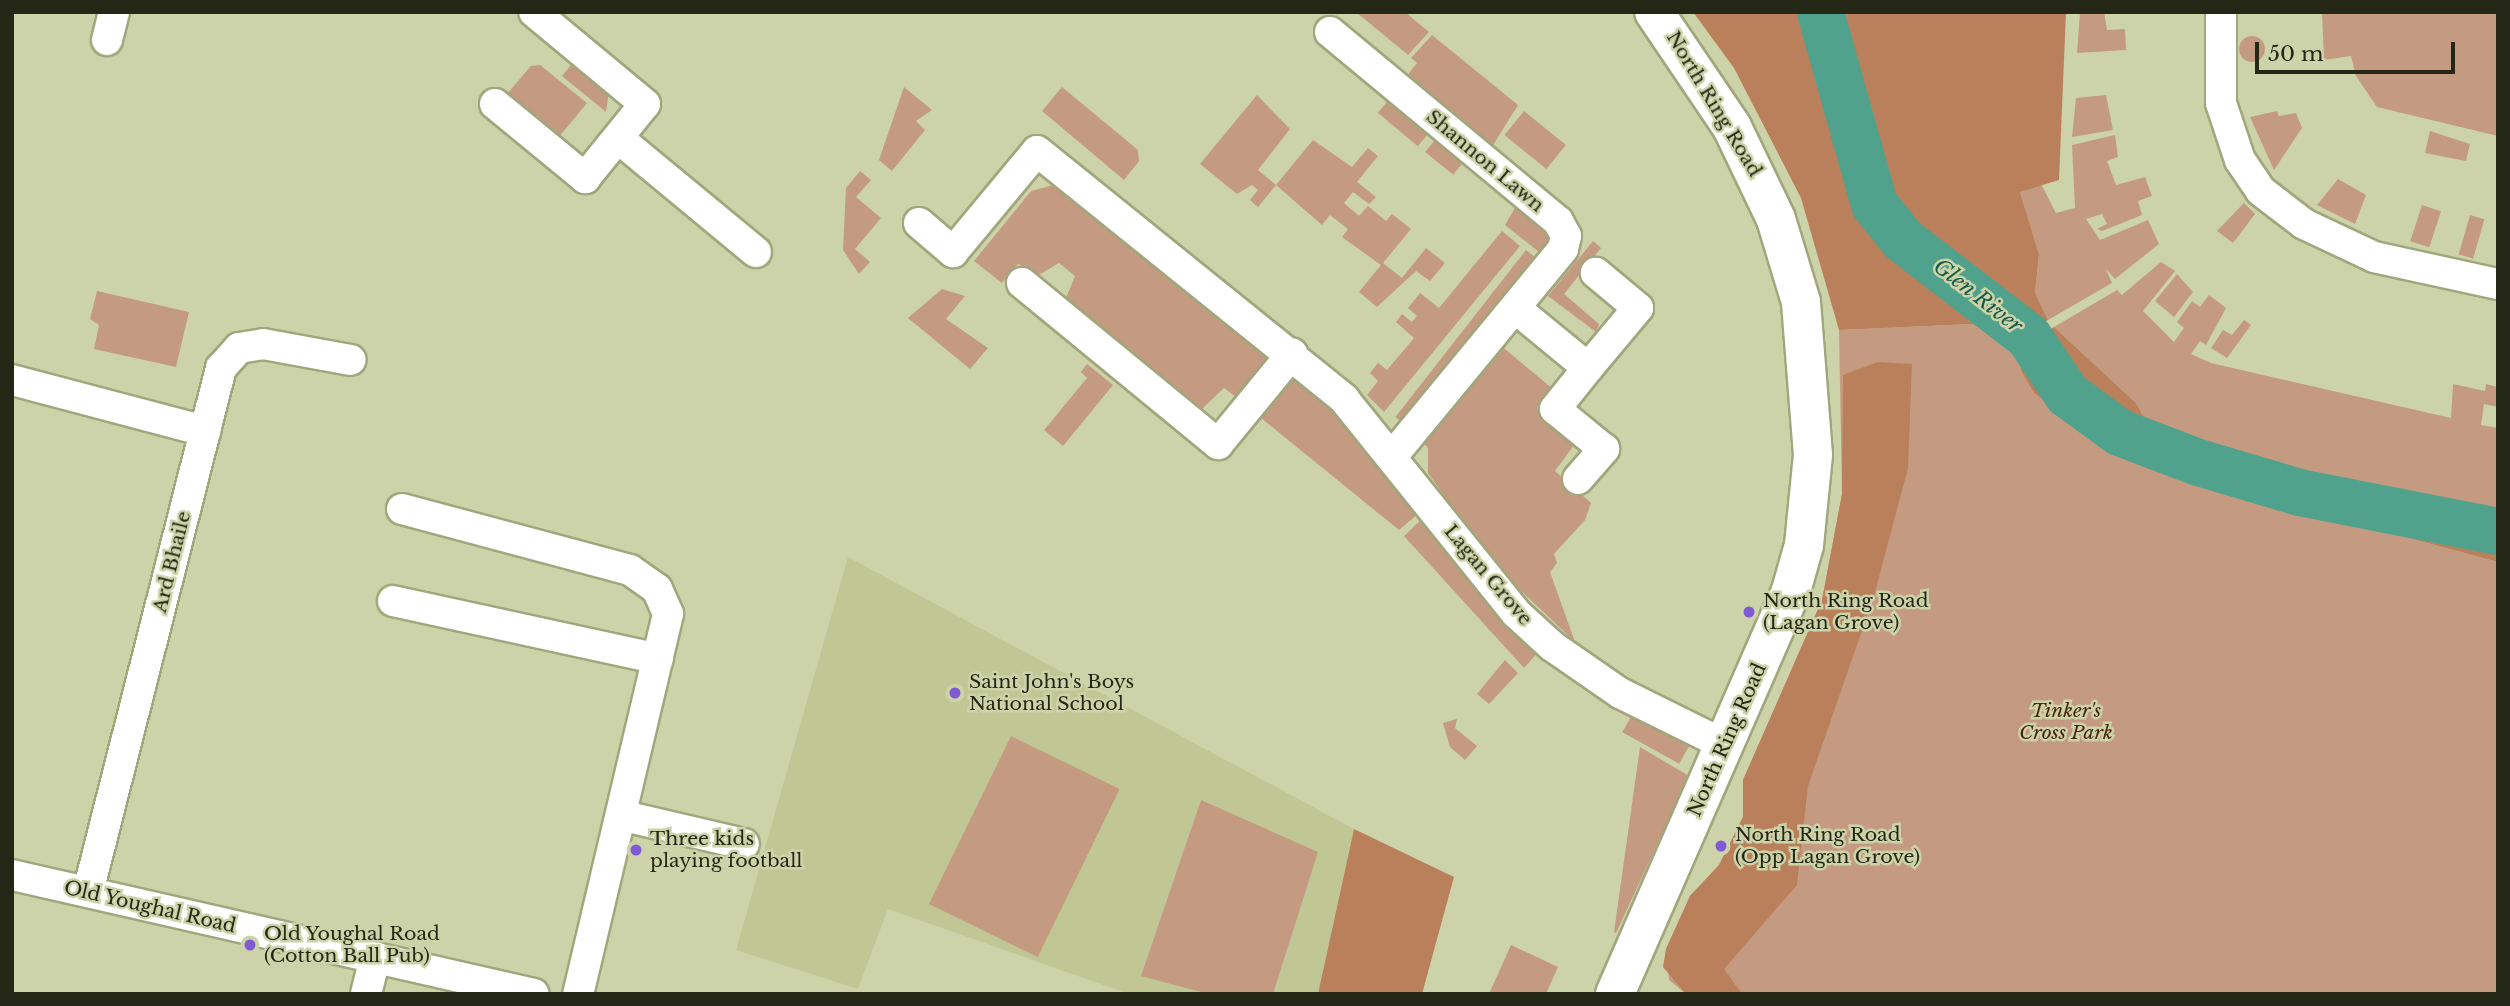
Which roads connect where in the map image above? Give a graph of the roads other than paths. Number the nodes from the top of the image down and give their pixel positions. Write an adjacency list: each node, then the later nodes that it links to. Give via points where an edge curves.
1 (534, 12): 6 (street, via 645,104)
2 (1654, 12): 23 (main road, North Ring Road, via 1703,79 1760,179 1791,262 1808,349 1813,455 1804,545 1776,630)
3 (2221, 12): 11 (street, via 2221,103 2240,160 2261,191 2304,224 2374,257)
4 (1330, 32): 12 (street, Shannon Lawn, via 1563,226 1563,249)
5 (495, 104): 6 (street, via 585,178)
6 (618, 138): 8 (street)
7 (919, 223): 13 (street, Lagan Grove, via 953,252 1037,150)
8 (756, 252)
9 (1596, 273): 15 (street, via 1637,308)
10 (1022, 284): 13 (street, via 1218,444)
11 (2498, 284)
12 (1515, 308): 15 (street); 18 (street, Shannon Lawn)
13 (1292, 354): 18 (street, Lagan Grove)
14 (351, 360): 17 (street, Ard Bhaile, via 263,344 239,348 221,368)
15 (1588, 368): 19 (street, via 1555,409 1604,449)
16 (12, 380): 17 (street)
17 (205, 431): 27 (street, Ard Bhaile)
18 (1394, 454): 23 (street, Lagan Grove, via 1472,561 1552,646 1620,694)
19 (1578, 479)
20 (402, 509): 22 (street, via 630,570 657,589 668,614)
21 (393, 601): 22 (street)
22 (659, 659): 24 (street)
23 (1725, 745): 29 (main road, North Ring Road)
24 (624, 816): 25 (street); 32 (street)
25 (744, 844)
26 (12, 875): 27 (street, Old Youghal Road)
27 (88, 892): 28 (street, Old Youghal Road)
28 (375, 957): 30 (street); 31 (street, Old Youghal Road)
29 (1618, 993)
30 (366, 994)
31 (534, 994)
32 (578, 994)

